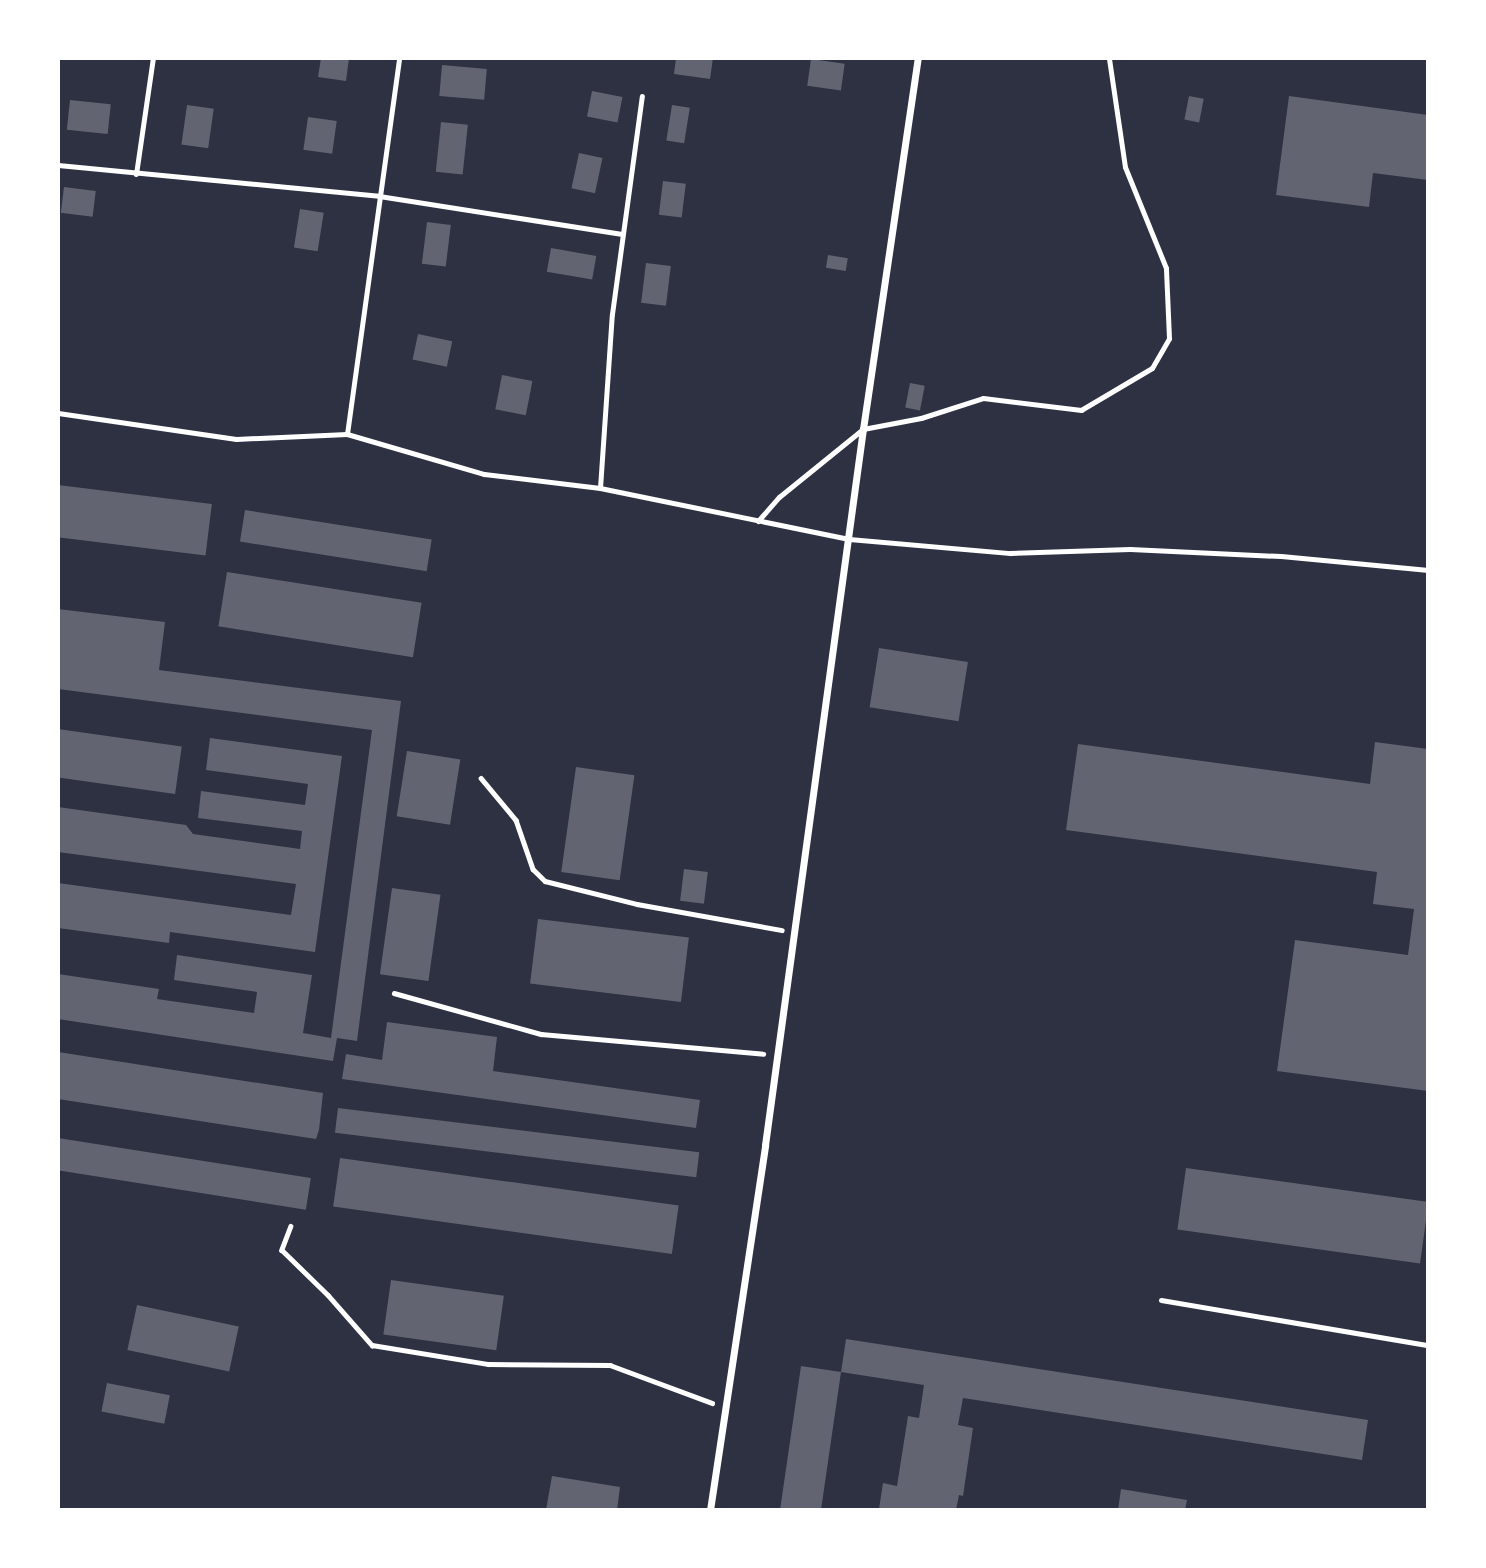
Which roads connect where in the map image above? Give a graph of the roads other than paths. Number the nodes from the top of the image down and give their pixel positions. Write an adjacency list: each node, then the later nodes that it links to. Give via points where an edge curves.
1 (153, 58): 7 (lane)
2 (399, 58): 8 (lane)
3 (918, 58): 11 (street)
4 (1109, 58): 11 (lane, via 1125,167 1166,268 1169,338 1152,368 1081,410 983,397 921,418)
5 (642, 96): 9 (lane)
6 (58, 165): 7 (lane)
7 (136, 174): 8 (lane)
8 (379, 195): 9 (lane); 12 (lane)
9 (622, 234): 13 (lane)
10 (58, 413): 12 (lane, via 236,439)
11 (863, 429): 14 (lane, via 779,497); 15 (street)
12 (347, 433): 13 (lane, via 484,474)
13 (600, 488): 14 (lane)
14 (758, 521): 15 (lane)
15 (849, 540): 16 (lane, via 1010,553 1130,549 1281,556); 19 (street)
16 (1428, 570)
17 (1161, 1300): 18 (lane)
18 (1428, 1345)
19 (710, 1510)

